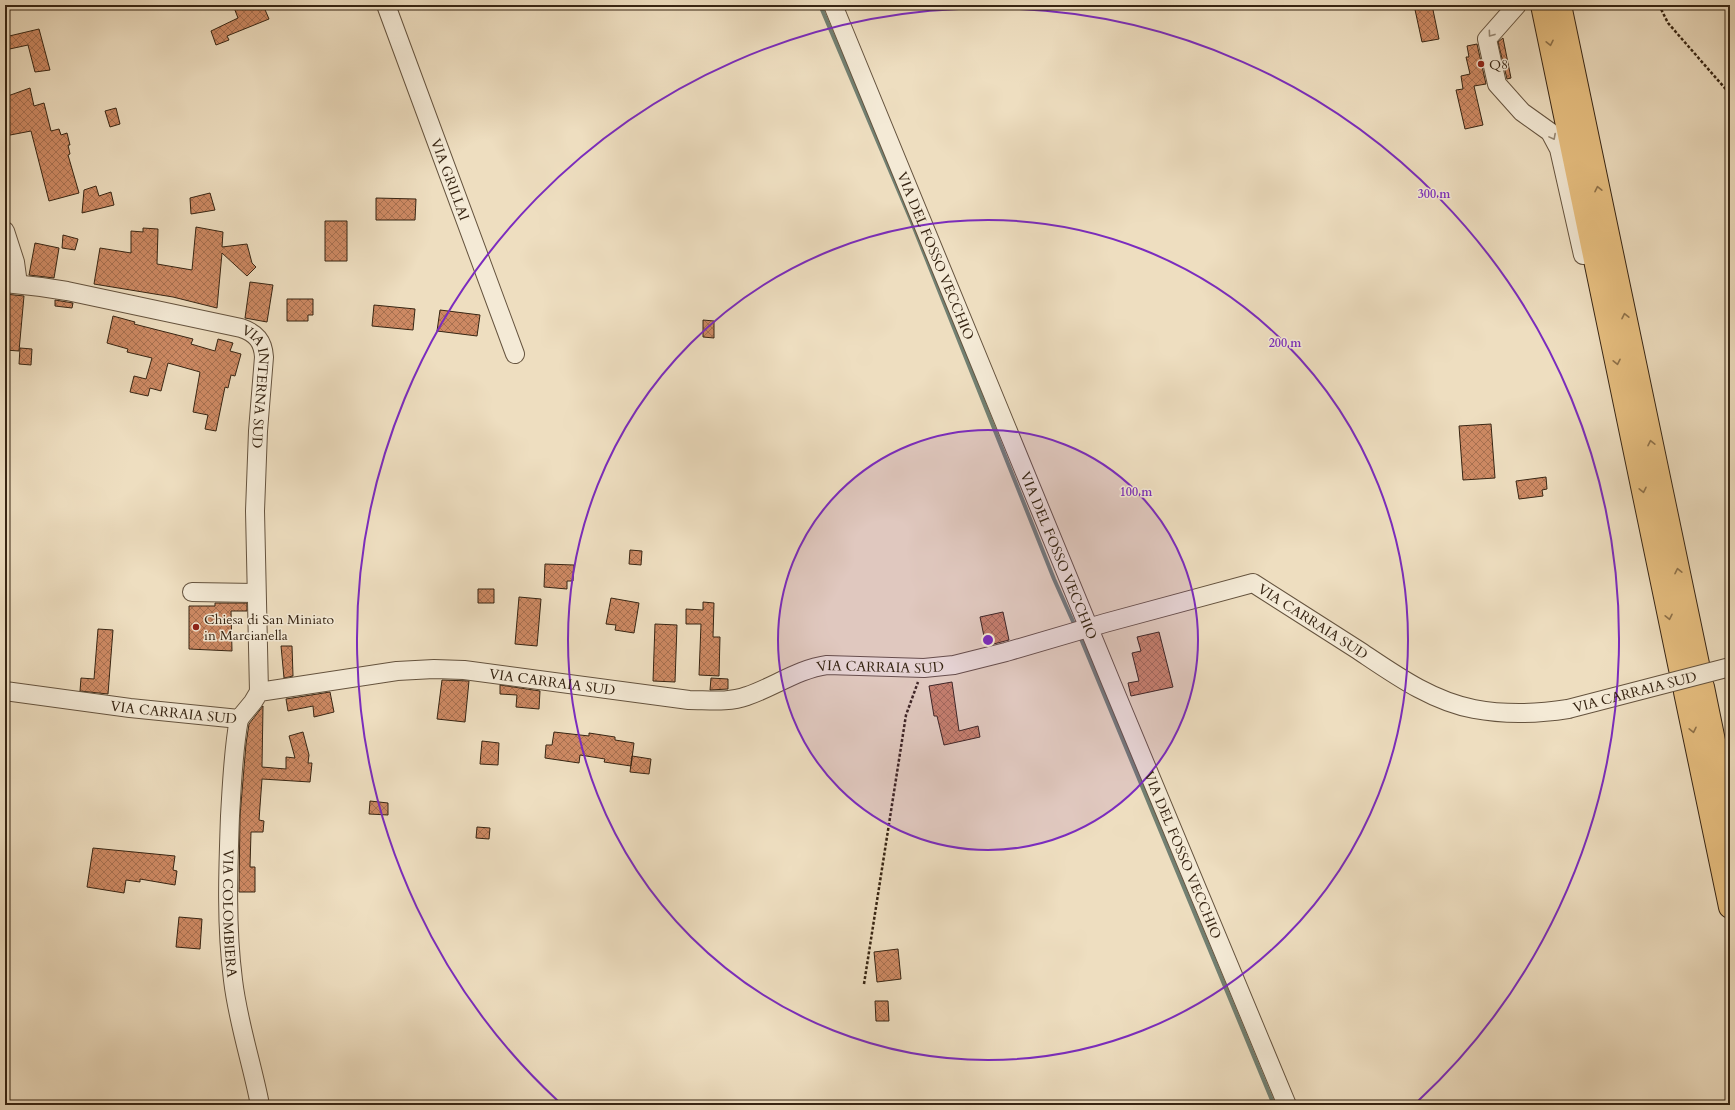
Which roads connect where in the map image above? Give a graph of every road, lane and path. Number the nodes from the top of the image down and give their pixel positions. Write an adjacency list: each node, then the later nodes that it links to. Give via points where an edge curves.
1 (386, 5): 11 (street, VIA GRILLAI)
2 (834, 5): 14 (street, VIA DEL FOSSO VECCHIO)
3 (1517, 5): 10 (street, one-way to 10, via 1487,39 1497,84 1522,112 1550,132 1559,149 1592,296)
4 (1542, 5): 10 (highway, one-way to 10)
5 (1560, 5): 10 (highway, one-way to 5, via 1689,666)
6 (1660, 5): 7 (path, via 1668,23)
7 (1730, 94)
8 (5, 231): 9 (street, via 15,262)
9 (12, 283): 13 (street, VIA INTERNA SUD, via 241,328 256,335 261,341 264,357 255,511)
10 (1610, 332)
11 (515, 354)
12 (192, 592): 13 (street)
13 (256, 593): 18 (street, VIA INTERNA SUD)
14 (1081, 630): 15 (street, VIA CARRAIA SUD, bridge, via 1253,583 1401,678 1438,697 1463,706 1494,712 1529,714 1568,709); 16 (street, VIA CARRAIA SUD, via 981,659); 24 (street, VIA DEL FOSSO VECCHIO)
15 (1730, 667)
16 (924, 668): 18 (street, VIA CARRAIA SUD, via 818,666 746,696 725,701 689,700 464,670 434,669 396,670); 22 (path, via 906,715)
17 (5, 691): 19 (street, VIA CARRAIA SUD)
18 (259, 692): 19 (street, VIA CARRAIA SUD)
19 (239, 719): 23 (street, VIA COLOMBIERA, via 233,770 229,850 229,937 238,1008)
20 (1730, 819): 21 (highway, one-way to 21, via 1694,690)
21 (1730, 907)
22 (864, 984)
23 (260, 1105)
24 (1287, 1105)

